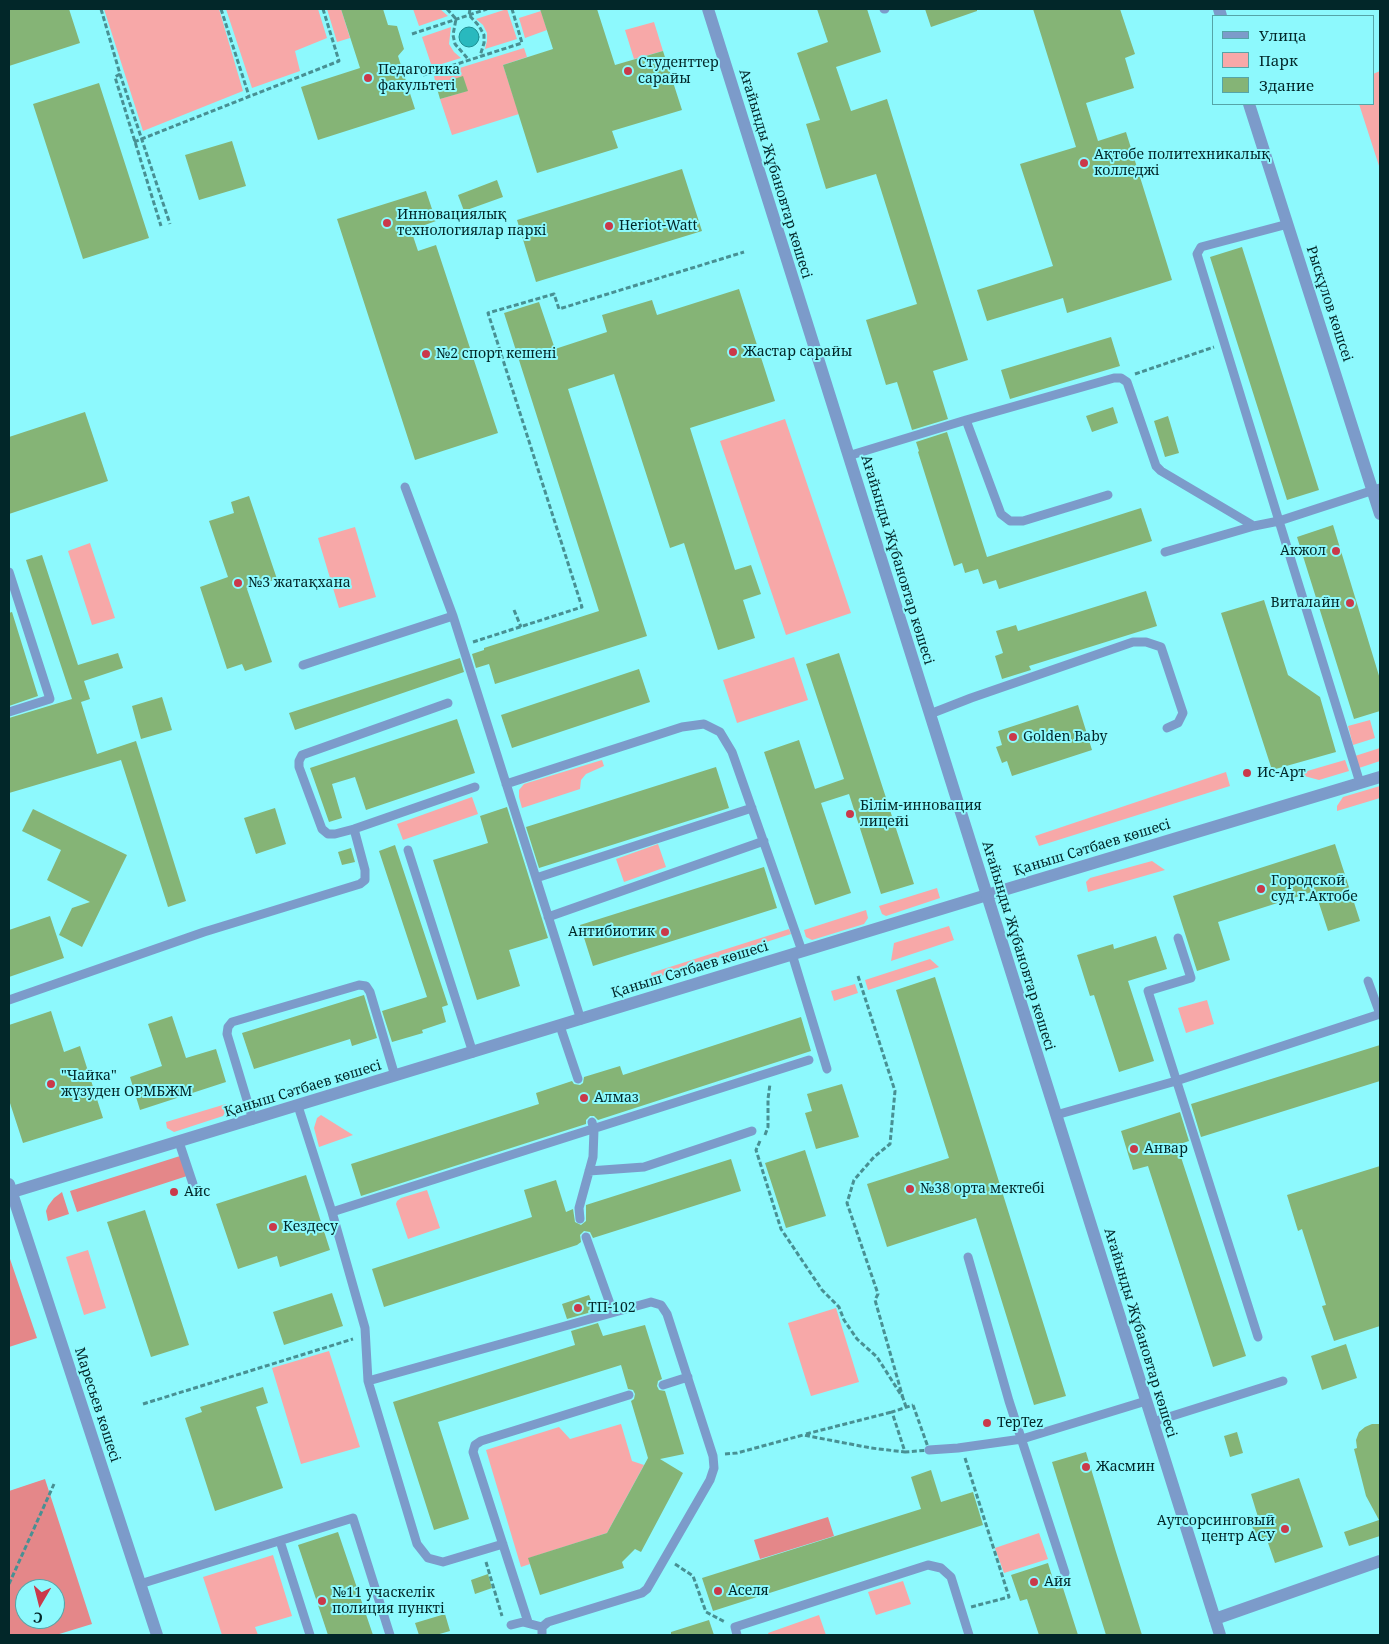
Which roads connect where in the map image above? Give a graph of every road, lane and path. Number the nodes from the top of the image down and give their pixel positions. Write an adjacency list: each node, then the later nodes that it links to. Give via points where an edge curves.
1 (101, 9): 14 (path)
2 (222, 9): 16 (path)
3 (323, 9): 16 (path, via 339,61)
4 (447, 9): 10 (path)
5 (470, 9): 9 (path)
6 (487, 9): 9 (path)
7 (512, 9): 12 (path, via 522,43)
8 (708, 9): 27 (street, Ағайынды Жұбановтар көшесі)
9 (469, 15): 10 (path); 12 (path, via 484,35)
10 (456, 19): 11 (path); 13 (path, via 455,44)
11 (412, 34)
12 (480, 56): 13 (path)
13 (469, 60): 15 (path)
14 (120, 74): 18 (path); 19 (path, via 115,77)
15 (423, 75)
16 (249, 96): 18 (path)
17 (1249, 105): 21 (street, Рысқұлов көшсеі)
18 (142, 139): 19 (path); 20 (path)
19 (134, 142): 22 (path)
20 (170, 224)
21 (1288, 224): 24 (lane, via 1198,251); 29 (street, Рысқұлов көшсеі)
22 (161, 226)
23 (744, 252): 38 (path, via 559,309 554,294 488,313 582,607)
24 (1224, 343): 25 (path); 32 (lane)
25 (1121, 378): 26 (lane); 33 (lane, via 1127,382 1156,466)
26 (966, 420): 27 (lane); 30 (lane, via 1001,514 1010,521 1023,521)
27 (848, 456): 43 (street, Ағайынды Жұбановтар көшесі)
28 (405, 487): 37 (lane)
29 (1376, 489): 31 (street, Рысқұлов көшсеі); 32 (lane)
30 (1108, 495)
31 (1380, 514)
32 (1279, 521): 33 (lane); 46 (lane)
33 (1254, 526): 34 (lane)
34 (1165, 552)
35 (9, 572): 42 (lane, via 50,699)
36 (514, 610): 38 (path)
37 (453, 616): 39 (lane); 40 (lane)
38 (521, 627): 39 (path)
39 (462, 646): 47 (lane)
40 (303, 664)
41 (448, 703): 50 (lane, via 302,756 299,767 322,829 328,834)
42 (9, 712)
43 (930, 714): 44 (lane, via 1133,642 1146,642 1161,647 1183,714 1178,723); 54 (street, Ағайынды Жұбановтар көшесі)
44 (1167, 728)
45 (1380, 777): 46 (street, Қаныш Сәтбаев көшесі)
46 (1360, 783): 54 (street, Қаныш Сәтбаев көшесі)
47 (506, 784): 49 (lane, via 682,727 704,724 720,732 732,752); 53 (lane)
48 (475, 787): 50 (lane)
49 (752, 808): 51 (lane); 53 (lane)
50 (354, 829): 60 (lane, via 365,870 360,884 204,932)
51 (764, 841): 55 (lane); 57 (lane)
52 (408, 850): 63 (lane)
53 (536, 878): 55 (lane)
54 (986, 895): 57 (street, Қаныш Сәтбаев көшесі); 71 (street, Ағайынды Жұбановтар көшесі)
55 (548, 917): 61 (lane)
56 (1178, 938): 68 (lane, via 1191,978 1148,991)
57 (797, 953): 61 (street, Қаныш Сәтбаев көшесі); 65 (lane)
58 (858, 976): 91 (path, via 895,1091 890,1144 854,1180 847,1203 878,1294 875,1300)
59 (1368, 981): 68 (lane, via 1380,1014)
60 (9, 1000)
61 (581, 1020): 62 (street, Қаныш Сәтбаев көшесі)
62 (560, 1026): 63 (street, Қаныш Сәтбаев көшесі); 67 (lane)
63 (473, 1052): 66 (street, Қаныш Сәтбаев көшесі)
64 (809, 1060): 73 (lane)
65 (827, 1069)
66 (395, 1076): 70 (street, Қаныш Сәтбаев көшесі); 72 (lane, via 366,986 359,985 232,1022 227,1034)
67 (578, 1079)
68 (1176, 1081): 71 (lane); 85 (lane)
69 (771, 1082): 91 (path, via 768,1127 756,1150 781,1229 822,1290 839,1307 857,1339 877,1357)
70 (298, 1106): 72 (street, Қаныш Сәтбаев көшесі); 79 (lane)
71 (1056, 1115): 92 (street, Ағайынды Жұбановтар көшесі)
72 (253, 1120): 75 (street, Қаныш Сәтбаев көшесі)
73 (593, 1126): 76 (lane, via 593,1157); 79 (lane)
74 (752, 1131): 76 (lane, via 644,1167)
75 (179, 1142): 77 (lane); 78 (street, Қаныш Сәтбаев көшесі)
76 (589, 1172): 80 (lane, via 578,1208)
77 (192, 1184)
78 (10, 1190): 111 (street, Маресьев көшесі)
79 (332, 1212): 84 (lane)
80 (580, 1219)
81 (586, 1236): 83 (lane)
82 (968, 1257): 98 (lane)
83 (613, 1312): 86 (lane, via 651,1302 661,1305); 88 (lane)
84 (366, 1335): 88 (lane); 93 (path)
85 (1258, 1337)
86 (688, 1377): 89 (lane); 102 (lane)
87 (1283, 1381): 96 (lane)
88 (368, 1382): 106 (lane, via 417,1544 428,1558 443,1562)
89 (663, 1384)
90 (630, 1395): 105 (lane, via 475,1445 473,1452)
91 (903, 1398): 94 (path)
92 (1146, 1400): 96 (street, Ағайынды Жұбановтар көшесі); 98 (lane)
93 (143, 1404)
94 (906, 1407): 95 (path); 100 (path, via 913,1405)
95 (892, 1412): 97 (path); 101 (path)
96 (1152, 1422): 113 (street, Ағайынды Жұбановтар көшесі)
97 (803, 1435): 101 (path); 102 (path, via 737,1453)
98 (1022, 1439): 99 (lane); 109 (lane)
99 (961, 1448): 100 (lane); 112 (path, via 1008,1596)
100 (929, 1450): 101 (path)
101 (905, 1452)
102 (713, 1456): 107 (lane, via 710,1480)
103 (54, 1484): 110 (path)
104 (280, 1541): 111 (lane); 119 (lane); 120 (lane, via 353,1518)
105 (504, 1544): 106 (lane); 114 (lane)
106 (483, 1550): 115 (path, via 504,1620)
107 (665, 1558): 116 (lane, via 647,1590 642,1593 548,1622); 117 (path, via 693,1576 706,1612)
108 (1380, 1561): 113 (street)
109 (1065, 1573)
110 (9, 1584)
111 (140, 1584): 118 (street, Маресьев көшесі)
112 (961, 1610): 117 (lane, via 951,1577 941,1568 928,1565); 121 (lane)
113 (1214, 1619): 122 (street, Ағайынды Жұбановтар көшесі)
114 (528, 1622): 115 (lane); 116 (lane)
115 (511, 1624)
116 (542, 1631)
117 (736, 1631)
118 (157, 1635)
119 (310, 1635)
120 (390, 1635)
121 (969, 1635)
122 (1220, 1635)

